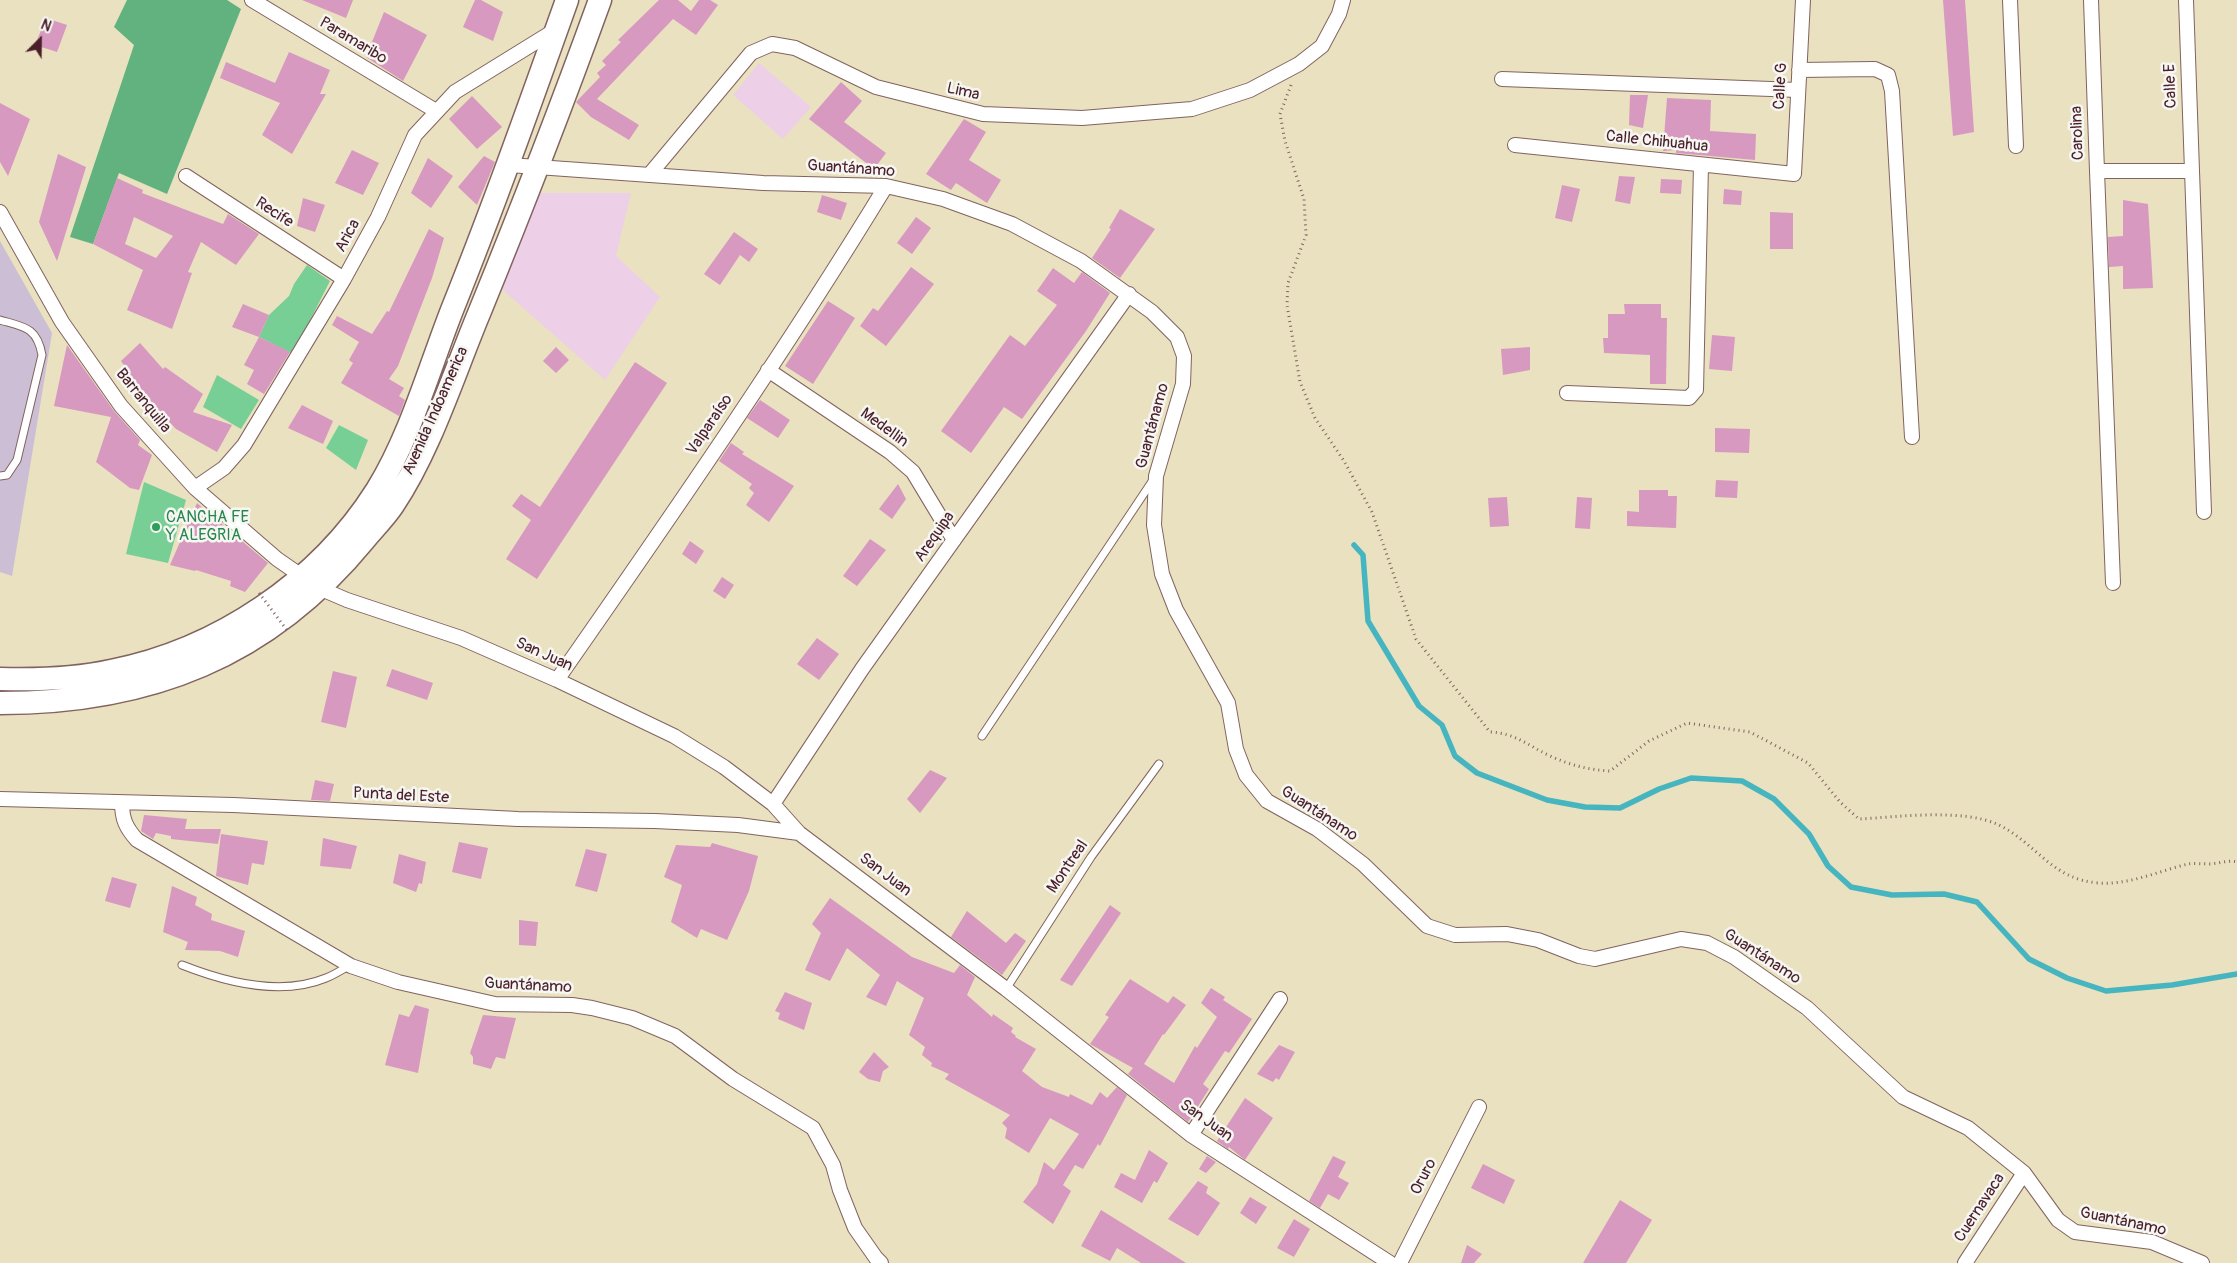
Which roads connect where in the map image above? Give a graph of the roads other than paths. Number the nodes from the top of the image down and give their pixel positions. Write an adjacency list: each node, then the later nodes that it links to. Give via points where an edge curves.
1 (252, 0): 13 (street, Paramaribo)
2 (567, 0): 9 (main road, Avenida Indoamerica)
3 (600, 0): 18 (main road, Avenida Indoamerica)
4 (1343, 0): 21 (street, Lima, via 1322,46 1299,64 1250,90 1192,109 1082,118 984,114 930,102 876,87 795,48 772,44 751,53)
5 (1802, 0): 10 (street, Calle G)
6 (2010, 0): 15 (street)
7 (2091, 0): 20 (street, Carolina)
8 (2186, 0): 19 (street, Calle E)
9 (557, 29): 13 (street, Arica, via 455,92); 16 (main road, Avenida Indoamerica)
10 (1799, 70): 12 (street, Calle G); 31 (street, via 1874,69 1888,75 1892,91)
11 (1502, 79): 12 (street)
12 (1798, 90): 22 (street, Calle G)
13 (436, 111): 26 (street, Arica, via 416,135)
14 (1515, 145): 17 (street, Calle Chihuahua)
15 (2016, 146)
16 (509, 165): 18 (street, Guantánamo); 37 (main road, Avenida Indoamerica, via 404,440 377,490)
17 (1701, 165): 22 (street, Calle Chihuahua); 30 (street, via 1696,390 1689,398)
18 (539, 168): 21 (street, Guantánamo); 37 (main road, Avenida Indoamerica, via 423,449 393,504 348,560)
19 (2192, 170): 20 (street, Carolina); 35 (street, Calle E)
20 (2097, 171): 38 (street)
21 (650, 174): 24 (street, Guantánamo, via 763,183)
22 (1794, 174)
23 (186, 176): 26 (street, Recife)
24 (886, 186): 27 (street, Guantánamo, via 943,199 1012,224 1081,261); 29 (street, Valparaíso)
25 (0, 212): 34 (street, Barranquilla, via 62,322 121,406)
26 (344, 280): 34 (street, Arica, via 244,445 224,468)
27 (1129, 294): 33 (street, Guantánamo, via 1177,337 1184,356 1183,384); 36 (street, Arequipa)
28 (0, 320): 32 (lane, via 29,329 39,342 42,355 17,460 7,475)
29 (768, 370): 36 (street, Medellin, via 890,452 913,472); 40 (street, Valparaíso)
30 (1567, 393)
31 (1912, 437)
32 (0, 476)
33 (1156, 476): 42 (lane); 54 (street, Guantánamo, via 1154,525 1162,574 1176,610 1228,703 1236,749 1246,775 1267,801 1317,829 1363,864 1427,926 1455,935 1507,934 1595,958 1681,939 1707,943 1734,957 1807,1008 1904,1098 1968,1128)
34 (196, 488): 37 (street, Barranquilla, via 277,559)
35 (2204, 512)
36 (954, 540): 46 (street, Arequipa, via 862,669)
37 (311, 582): 39 (main road, Avenida Indoamerica, via 214,637 160,658 111,672 58,678); 40 (street, San Juan, via 347,600 461,638); 41 (main road, Avenida Indoamerica, via 298,607 251,642 201,666 138,688 93,698)
38 (2113, 583)
39 (0, 679)
40 (557, 680): 46 (street, San Juan, via 674,736 724,767)
41 (0, 703)
42 (982, 736)
43 (1159, 764): 50 (lane, Montreal, via 1090,856)
44 (0, 799): 45 (street, Punta del Este)
45 (122, 803): 47 (street, Punta del Este, via 518,819 655,821); 49 (street, Guantánamo, via 126,828 137,840)
46 (773, 804): 47 (street, San Juan)
47 (799, 833): 50 (street, San Juan)
48 (182, 965): 49 (lane, via 221,980 286,987 325,979)
49 (350, 965): 55 (street, Guantánamo, via 398,982 495,1004 592,1008 632,1018 675,1036 733,1079 813,1128 833,1164 856,1228)
50 (1006, 989): 53 (street, San Juan)
51 (1280, 998): 53 (street)
52 (1479, 1107): 57 (street, Oruro)
53 (1191, 1135): 56 (street, San Juan)
54 (2024, 1173): 58 (street, Cuernavaca); 59 (street, Guantánamo, via 2058,1220 2075,1232 2152,1242)
55 (881, 1263)
56 (1390, 1263)
57 (1400, 1263)
58 (1965, 1263)
59 (2202, 1263)

